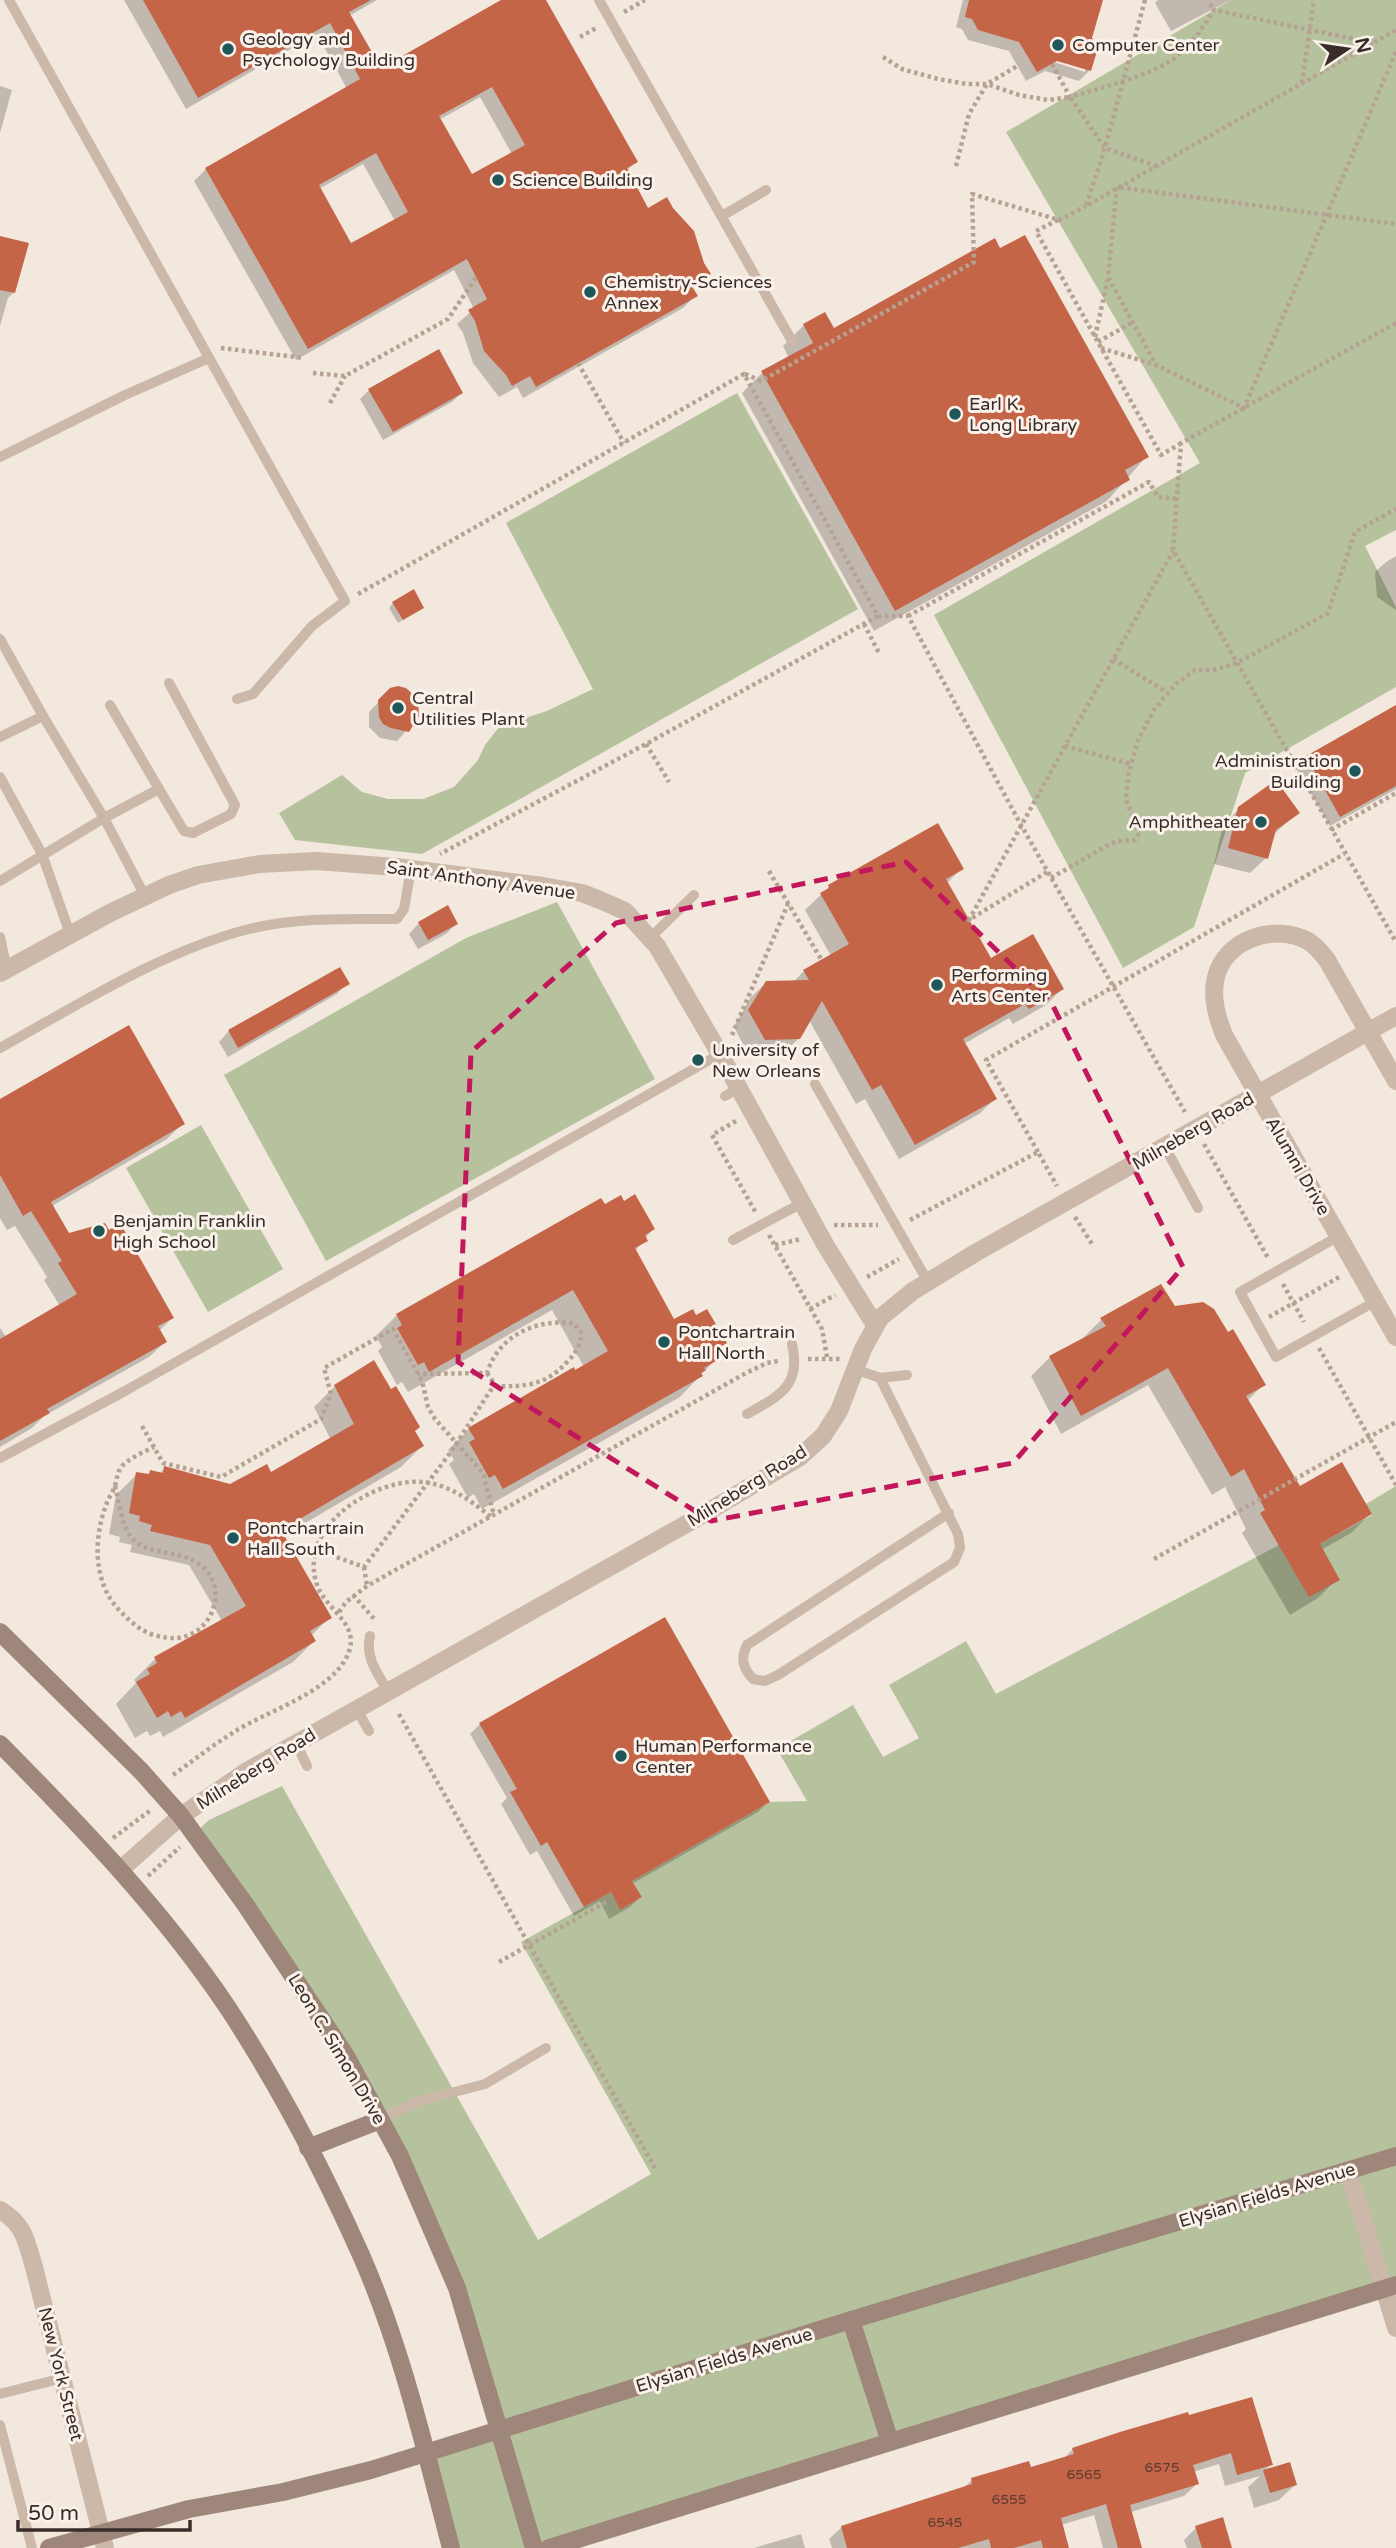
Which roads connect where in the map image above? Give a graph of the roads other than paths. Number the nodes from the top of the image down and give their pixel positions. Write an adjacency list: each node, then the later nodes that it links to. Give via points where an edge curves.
1 (9, 0): 6 (lane)
2 (599, 0): 4 (lane)
3 (766, 190): 4 (lane)
4 (722, 216): 5 (lane)
5 (792, 341)
6 (209, 358): 7 (lane); 10 (lane, via 345,601 312,626 253,694)
7 (0, 457)
8 (0, 639): 12 (lane)
9 (169, 682): 15 (lane, via 234,805 231,814 194,834 184,831)
10 (237, 699)
11 (110, 705): 15 (lane)
12 (43, 716): 13 (lane); 16 (lane)
13 (0, 737)
14 (0, 777): 17 (lane)
15 (159, 789): 16 (lane)
16 (104, 818): 17 (lane); 21 (lane)
17 (42, 854): 19 (lane); 22 (lane)
18 (411, 869): 21 (street, Saint Anthony Avenue, via 316,861 260,864 198,875); 24 (street, Saint Anthony Avenue, via 582,893 625,911); 28 (lane, via 404,909 397,919 280,923 221,937 108,988)
19 (0, 881)
20 (694, 895): 24 (lane)
21 (145, 896): 22 (street, Saint Anthony Avenue)
22 (70, 934): 25 (street, Saint Anthony Avenue)
23 (0, 937): 25 (lane)
24 (650, 938): 29 (street, Saint Anthony Avenue)
25 (4, 971)
26 (1396, 1016): 27 (street, Milneberg Road)
27 (1367, 1032): 30 (street, Alumni Drive); 32 (street, Milneberg Road); 32 (street, Alumni Drive, via 1318,948 1283,934 1242,942 1230,950 1216,975 1215,1002 1224,1035)
28 (0, 1048)
29 (720, 1054): 34 (street, Saint Anthony Avenue, via 732,1092); 47 (lane)
30 (1396, 1081)
31 (815, 1084): 38 (lane)
32 (1257, 1095): 33 (street, Milneberg Road); 36 (street, Alumni Drive)
33 (1165, 1147): 35 (lane); 38 (street, Milneberg Road)
34 (802, 1203): 37 (lane); 40 (street, Saint Anthony Avenue)
35 (1198, 1208)
36 (1339, 1236): 39 (street, Alumni Drive); 39 (lane, via 1240,1292 1257,1324 1276,1357)
37 (733, 1240)
38 (928, 1282): 40 (street, Milneberg Road)
39 (1376, 1301): 41 (street, Alumni Drive)
40 (875, 1325): 43 (street, Milneberg Road)
41 (1396, 1337)
42 (792, 1344): 46 (lane, via 795,1370 788,1387)
43 (857, 1365): 45 (lane); 51 (street, Milneberg Road, via 832,1424 800,1457)
44 (907, 1375): 45 (lane)
45 (880, 1378): 48 (lane)
46 (747, 1414)
47 (0, 1458)
48 (948, 1513): 48 (lane, via 960,1548 954,1562 778,1675 765,1681 753,1679 745,1670 741,1655 747,1644)
49 (0, 1632): 57 (main road, Leon C. Simon Drive)
50 (370, 1636): 51 (lane, via 367,1647 372,1666)
51 (388, 1690): 52 (street, Milneberg Road)
52 (356, 1708): 53 (lane); 54 (street, Milneberg Road)
53 (369, 1731)
54 (296, 1743): 56 (lane); 57 (street, Milneberg Road)
55 (0, 1744): 58 (main road)
56 (307, 1766)
57 (181, 1816): 58 (street, Milneberg Road); 60 (main road, Leon C. Simon Drive, via 309,1998)
58 (120, 1870): 61 (main road, via 227,2007)
59 (546, 2048): 60 (lane, via 485,2084 416,2102)
60 (380, 2120): 61 (main road); 71 (main road, Leon C. Simon Drive, via 457,2288)
61 (308, 2148): 73 (main road, via 361,2256 393,2338)
62 (1396, 2156): 63 (main road, Elysian Fields Avenue)
63 (1348, 2170): 65 (street); 66 (main road, Elysian Fields Avenue)
64 (0, 2210): 68 (street, New York Street, via 15,2219 23,2232)
65 (1390, 2286): 67 (street); 72 (main road)
66 (851, 2320): 71 (main road, Elysian Fields Avenue); 72 (main road)
67 (1396, 2328)
68 (63, 2378): 69 (lane); 74 (street, New York Street)
69 (0, 2395)
70 (0, 2425): 75 (lane)
71 (499, 2430): 73 (main road, Elysian Fields Avenue); 78 (main road, Leon C. Simon Drive)
72 (890, 2442): 79 (main road)
73 (426, 2452): 74 (main road, Elysian Fields Avenue, via 329,2481 189,2509); 77 (main road)
74 (102, 2540): 76 (main road, Elysian Fields Avenue)
75 (32, 2548)
76 (48, 2548)
77 (451, 2548)
78 (534, 2548)
79 (549, 2548)

